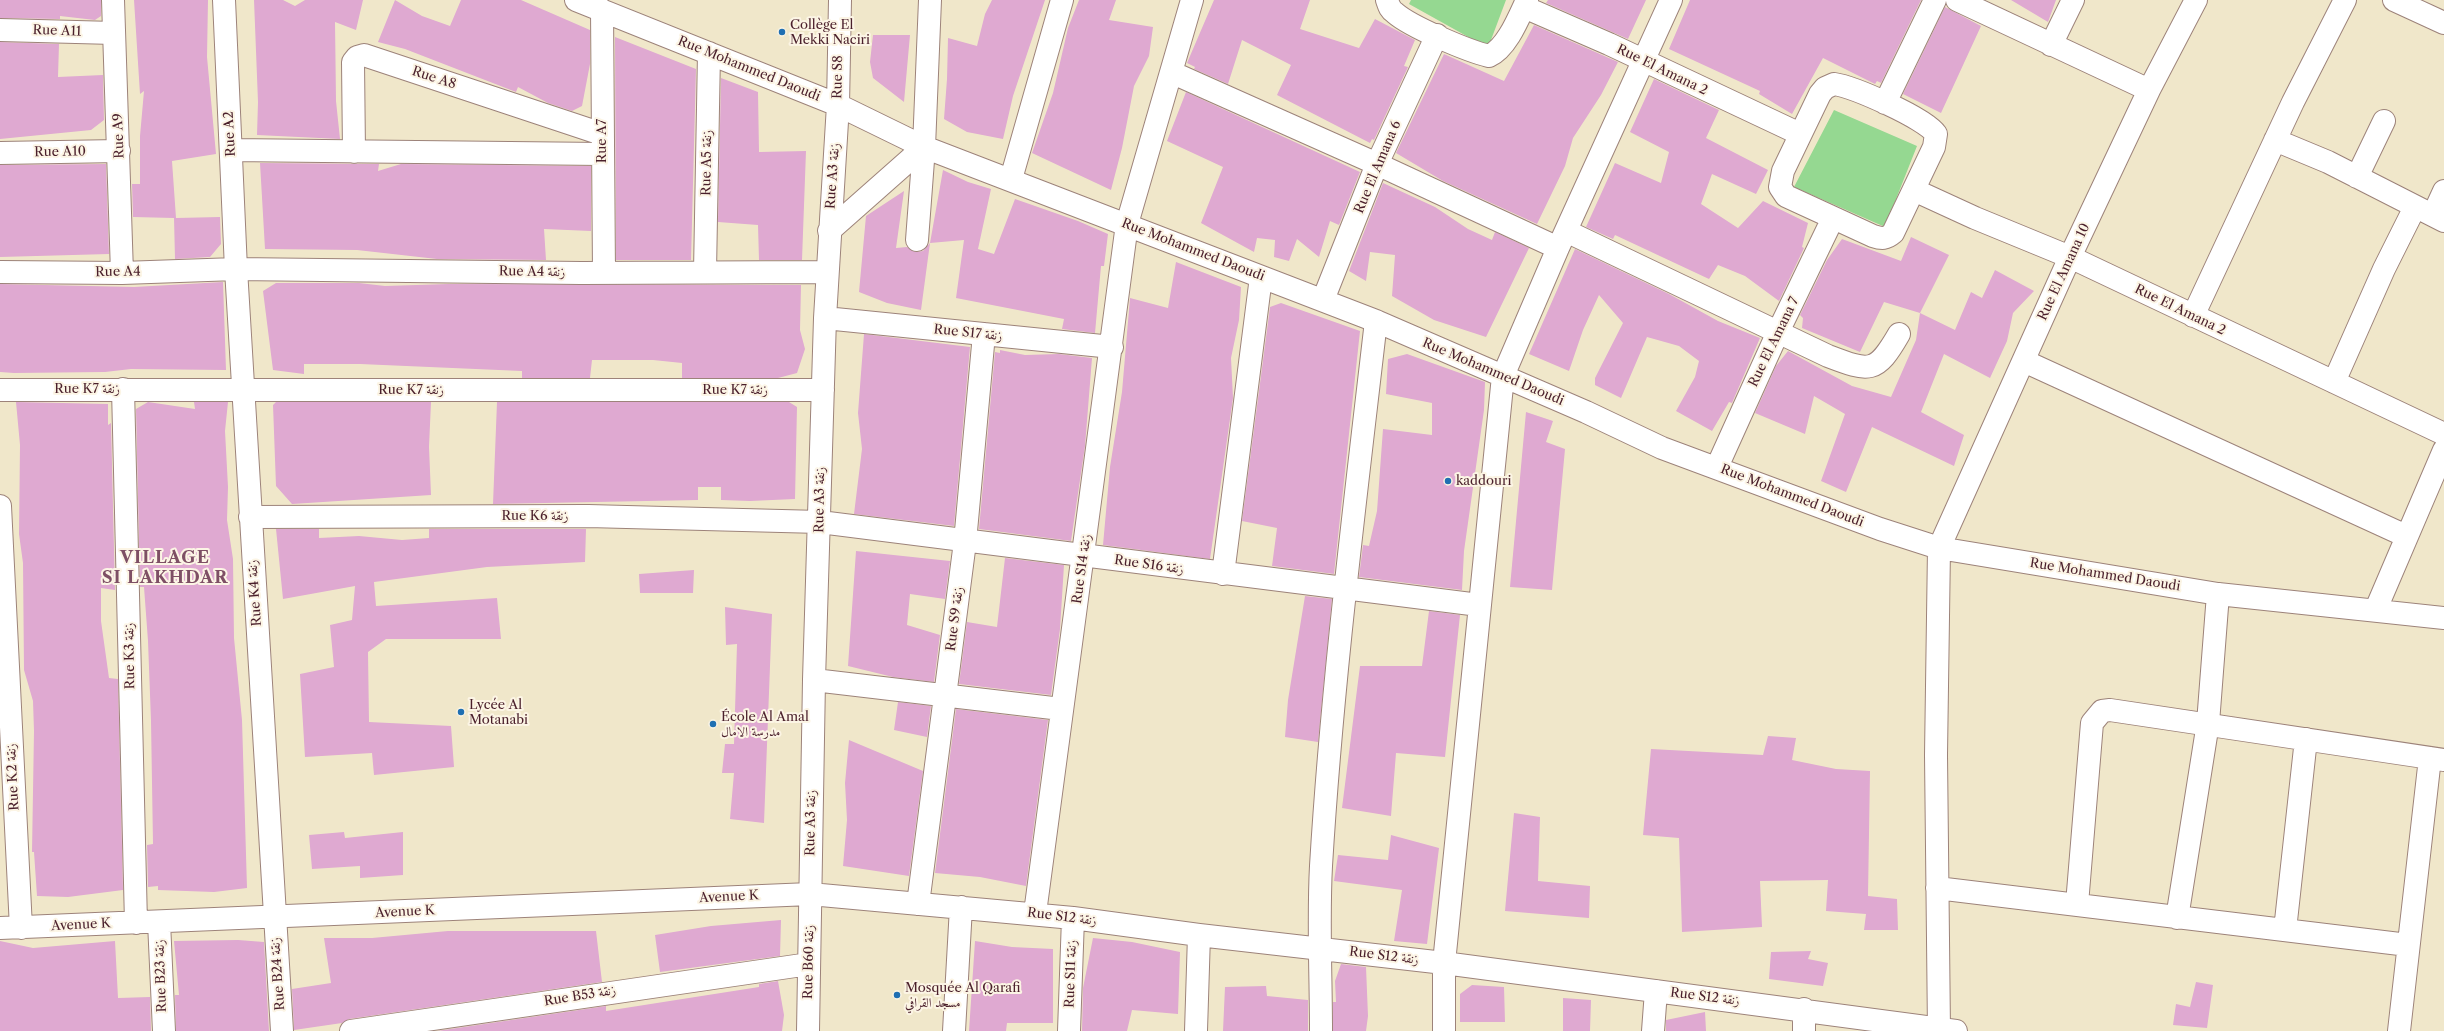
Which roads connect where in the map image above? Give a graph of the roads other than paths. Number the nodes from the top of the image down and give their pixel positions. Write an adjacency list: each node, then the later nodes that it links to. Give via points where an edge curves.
1 (114, 0): 20 (street, Rue A9)
2 (224, 0): 34 (street, Rue A2)
3 (576, 0): 17 (street, Rue Mohammed Daoudi)
4 (840, 0): 28 (street, Rue S8)
5 (930, 0): 33 (street)
6 (1062, 0): 40 (street)
7 (1192, 0): 25 (street, Rue S14 زنقة)
8 (1388, 0): 21 (street, via 1394,13)
9 (1671, 0): 24 (street)
10 (1935, 0): 27 (street)
11 (1957, 0): 22 (street)
12 (2073, 0): 22 (street)
13 (2196, 0): 26 (street, Rue El Amana 10)
14 (2345, 0): 31 (street)
15 (2394, 0): 18 (street)
16 (1525, 4): 21 (street, via 1503,45 1489,56); 24 (street, Rue El Amana 2)
17 (602, 10): 23 (street, Rue Mohammed Daoudi); 32 (street, Rue A7)
18 (2444, 23)
19 (0, 30): 20 (street, Rue A11)
20 (114, 33): 35 (street, Rue A9)
21 (1436, 35): 38 (street, Rue El Amana 6)
22 (2051, 45): 26 (street)
23 (709, 53): 28 (street, Rue Mohammed Daoudi); 52 (street, Rue A5 زنقة)
24 (1644, 61): 30 (street, Rue El Amana 2); 48 (street)
25 (1173, 73): 38 (street); 45 (street, Rue S14 زنقة)
26 (2149, 90): 49 (street, Rue El Amana 10)
27 (1885, 103): 30 (street, via 1839,84 1830,85 1820,94); 41 (street, via 1926,124 1936,134 1934,147)
28 (838, 105): 33 (street, Rue Mohammed Daoudi); 46 (street, Rue A3 زنقة)
29 (2384, 121): 39 (street)
30 (1800, 134): 44 (street, via 1783,171 1780,187 1786,196)
31 (2275, 140): 39 (street); 58 (street)
32 (602, 144): 36 (street); 36 (street, Rue A8, via 364,55 356,57 353,62); 55 (street, Rue A7)
33 (924, 147): 40 (street, Rue Mohammed Daoudi); 46 (street); 47 (street)
34 (231, 150): 36 (street); 50 (street, Rue A2)
35 (119, 151): 37 (street, Rue A10); 54 (street, Rue A9)
36 (354, 152)
37 (0, 153)
38 (1377, 164): 48 (street); 57 (street, Rue El Amana 6)
39 (2357, 177): 43 (street)
40 (1011, 179): 45 (street, Rue Mohammed Daoudi)
41 (1914, 190): 44 (street, via 1889,237 1883,239 1873,236); 49 (street, Rue El Amana 2)
42 (2444, 191): 43 (street)
43 (2431, 214): 67 (street, via 2384,269)
44 (1833, 218): 61 (street, Rue El Amana 7)
45 (1127, 224): 56 (street, Rue Mohammed Daoudi); 64 (street, Rue S14 زنقة)
46 (829, 231): 53 (street, Rue A3 زنقة)
47 (917, 240)
48 (1562, 240): 61 (street); 66 (street)
49 (2070, 257): 58 (street, Rue El Amana 2); 65 (street, Rue El Amana 10)
50 (236, 269): 54 (street, Rue A4); 55 (street, Rue A4 زنقة); 69 (street, Rue K4 زنقة)
51 (0, 272): 54 (street, Rue A4)
52 (705, 272): 53 (street, Rue A4 زنقة); 55 (street, Rue A4 زنقة)
53 (827, 272): 59 (street, Rue A3 زنقة)
54 (122, 273)
55 (604, 273)
56 (1261, 277): 57 (street, Rue Mohammed Daoudi); 81 (street)
57 (1323, 300): 60 (street, Rue Mohammed Daoudi)
58 (2193, 316): 67 (street, Rue El Amana 2)
59 (825, 318): 62 (street, Rue S17 زنقة); 71 (street, Rue A3 زنقة)
60 (1376, 321): 66 (street, Rue Mohammed Daoudi); 82 (street)
61 (1778, 332): 63 (street, via 1855,367 1867,368 1879,363); 73 (street, Rue El Amana 7)
62 (984, 334): 64 (street, Rue S17 زنقة); 78 (street, Rue S9 زنقة)
63 (1900, 334)
64 (1112, 346): 80 (street, Rue S14 زنقة)
65 (2024, 361): 77 (street); 79 (street, Rue El Amana 10)
66 (1503, 376): 73 (street, Rue Mohammed Daoudi, via 1662,448); 84 (street)
67 (2334, 382): 72 (street, Rue El Amana 2)
68 (123, 389): 69 (street, Rue K7 زنقة); 70 (street, Rue K7 زنقة); 102 (street, Rue K3 زنقة)
69 (244, 389): 71 (street, Rue K7 زنقة); 75 (street, Rue K4 زنقة)
70 (0, 390)
71 (823, 390): 76 (street, Rue A3 زنقة)
72 (2444, 448): 77 (street)
73 (1717, 467): 79 (street, Rue Mohammed Daoudi, via 1880,529)
74 (0, 506): 104 (street, Rue K2 زنقة)
75 (250, 517): 76 (street, Rue K6 زنقة, via 581,516); 99 (street, Rue K4 زنقة)
76 (820, 522): 78 (street, Rue S16 زنقة); 87 (street, Rue A3 زنقة)
77 (2406, 536): 85 (street)
78 (965, 542): 80 (street, Rue S16 زنقة); 88 (street, Rue S9 زنقة)
79 (1939, 548): 83 (street, Rue Mohammed Daoudi); 93 (street, via 1936,637)
80 (1084, 556): 81 (street, Rue S16 زنقة); 89 (street, Rue S14 زنقة)
81 (1223, 574): 82 (street, Rue S16 زنقة)
82 (1345, 590): 84 (street, Rue S16 زنقة); 108 (street, via 1321,867)
83 (2218, 594): 85 (street, Rue Mohammed Daoudi); 90 (street)
84 (1479, 605): 109 (street)
85 (2376, 609): 86 (street, Rue Mohammed Daoudi)
86 (2444, 618)
87 (814, 680): 88 (street); 94 (street, Rue A3 زنقة)
88 (945, 696): 89 (street); 95 (street, Rue S9 زنقة)
89 (1061, 709): 98 (street, Rue S14 زنقة)
90 (2208, 723): 91 (street); 96 (street, via 2110,710 2096,715 2092,723); 101 (street)
91 (2306, 739): 92 (street); 105 (street)
92 (2437, 759): 107 (street)
93 (1937, 888): 96 (street); 113 (street)
94 (810, 894): 95 (street, Rue S12 زنقة); 99 (street, Avenue K); 110 (street, Rue B60 زنقة)
95 (918, 904): 97 (street, Rue S12 زنقة)
96 (2077, 904): 101 (street)
97 (961, 907): 98 (street, Rue S12 زنقة); 118 (street)
98 (1035, 913): 100 (street, Rue S12 زنقة)
99 (275, 917): 103 (street, Avenue K); 115 (street, Rue B24 زنقة)
100 (1073, 918): 106 (street, Rue S12 زنقة); 119 (street, Rue S11 زنقة)
101 (2177, 918): 105 (street)
102 (136, 922): 103 (street, Avenue K); 104 (street, Avenue K)
103 (159, 922): 114 (street, Rue B23 زنقة)
104 (10, 928)
105 (2285, 930): 107 (street)
106 (1199, 935): 108 (street, Rue S12 زنقة); 120 (street)
107 (2408, 945): 125 (street)
108 (1321, 948): 109 (street, Rue S12 زنقة); 121 (street)
109 (1444, 963): 111 (street, Rue S12 زنقة); 122 (street)
110 (809, 964): 116 (street, Rue B53 زنقة); 117 (street, Rue B60 زنقة)
111 (1656, 991): 112 (street, Rue S12 زنقة); 123 (street)
112 (1804, 1009): 113 (street, Rue S12 زنقة); 124 (street)
113 (1944, 1030)
114 (164, 1031)
115 (282, 1031)
116 (351, 1031)
117 (808, 1031)
118 (954, 1031)
119 (1068, 1031)
120 (1196, 1031)
121 (1321, 1031)
122 (1444, 1031)
123 (1654, 1031)
124 (1804, 1031)
125 (2399, 1031)

